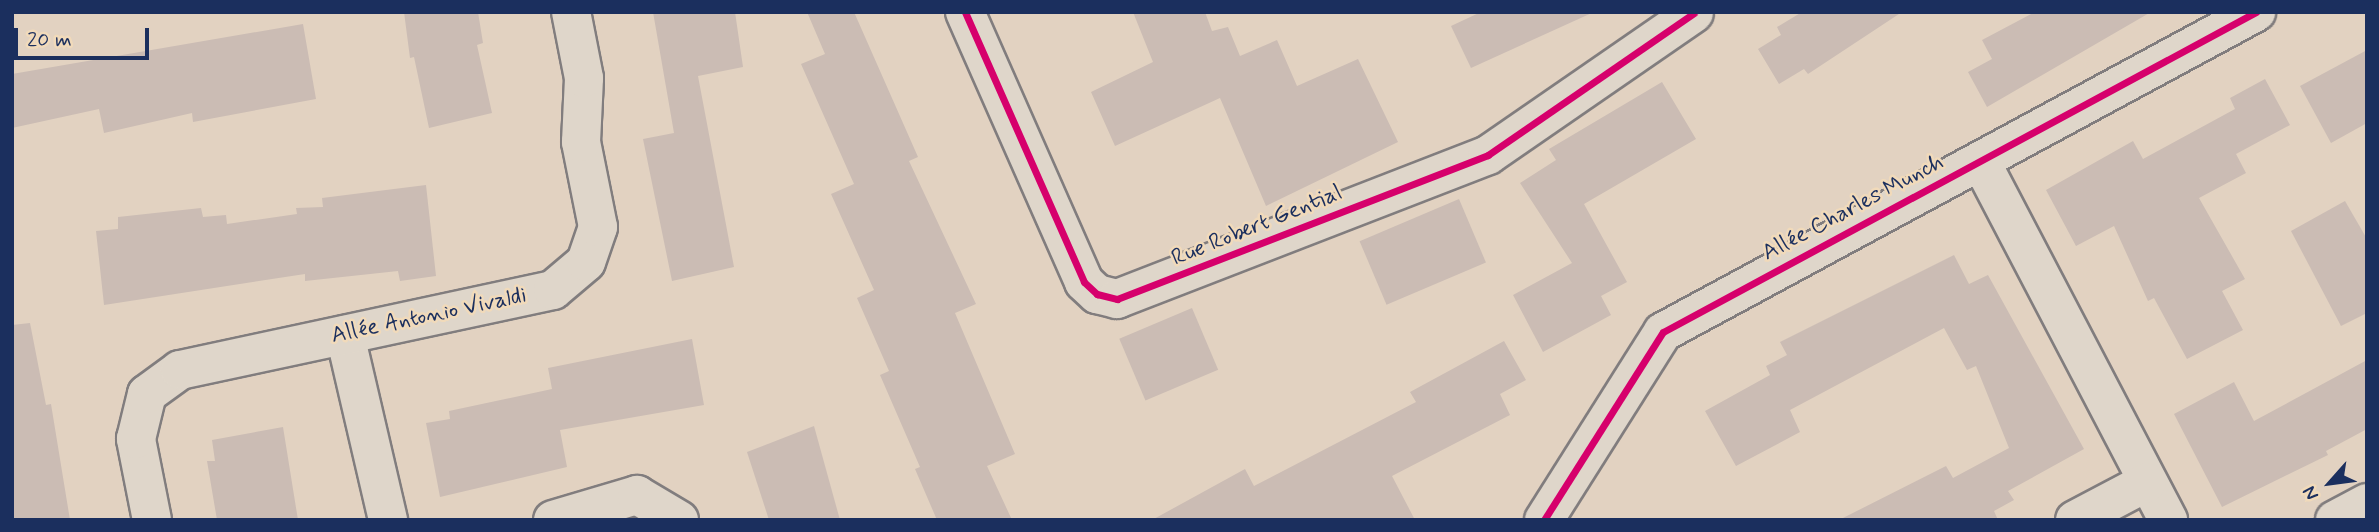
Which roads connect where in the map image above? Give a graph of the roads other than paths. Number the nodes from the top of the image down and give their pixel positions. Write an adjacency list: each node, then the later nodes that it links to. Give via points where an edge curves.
1 (571, 12): 6 (street, Allée Antonio Vivaldi, via 584,78 581,142 598,228 586,262 553,290)
2 (965, 12): 4 (street, Rue Robert Gential, via 1084,282 1097,294 1117,299 1145,292 1488,155)
3 (2256, 12): 5 (street, Allée Charles Munch)
4 (1694, 13)
5 (1981, 162): 7 (street, Allée Charles Munch); 13 (street, Allée Charles Munch, via 1663,332)
6 (345, 335): 9 (street, Allée Antonio Vivaldi, via 180,370 147,394 136,439); 10 (street)
7 (2147, 481): 14 (street); 15 (street, Allée Charles Munch)
8 (2367, 503): 16 (street)
9 (152, 520)
10 (388, 520)
11 (553, 520): 12 (street, via 637,495)
12 (679, 520)
13 (1544, 520)
14 (2075, 520)
15 (2168, 520)
16 (2334, 520)

